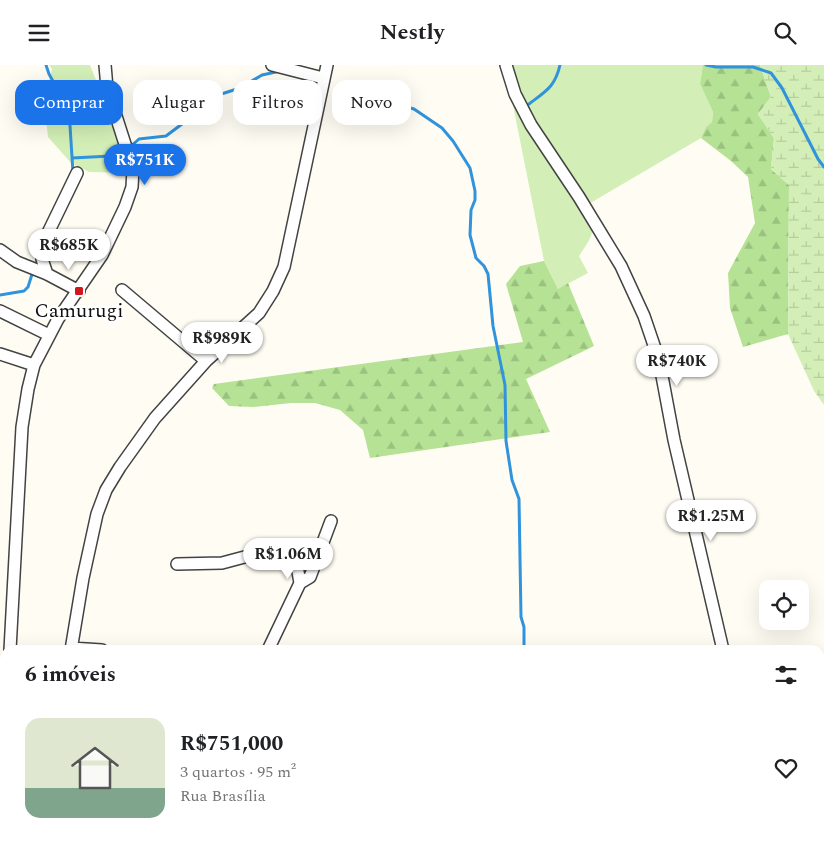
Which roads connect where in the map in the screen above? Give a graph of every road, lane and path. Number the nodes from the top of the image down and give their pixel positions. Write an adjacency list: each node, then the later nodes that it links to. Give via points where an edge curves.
1 (106, 65): 10 (street, via 107,88 133,169 132,187 102,255)
2 (272, 65): 5 (street)
3 (327, 65): 5 (street)
4 (506, 65): 22 (street, via 514,94 530,125 621,266 644,316 659,360 674,440)
5 (323, 78): 14 (street, via 284,267 274,291 259,313)
6 (77, 173): 8 (street, via 46,237 42,259)
7 (0, 250): 8 (street, via 17,262)
8 (47, 274): 10 (street)
9 (122, 290): 14 (street)
10 (79, 291): 12 (street)
11 (0, 311): 12 (street)
12 (49, 335): 15 (street)
13 (0, 354): 15 (street)
14 (206, 361): 20 (street, via 155,418 106,490 97,514)
15 (34, 365): 19 (street, via 22,427)
16 (331, 521): 18 (street, via 310,577)
17 (177, 564): 18 (street, via 222,563 252,555 289,555)
18 (300, 583): 21 (street)
19 (10, 645)
20 (72, 645)
21 (270, 645)
22 (722, 645)

